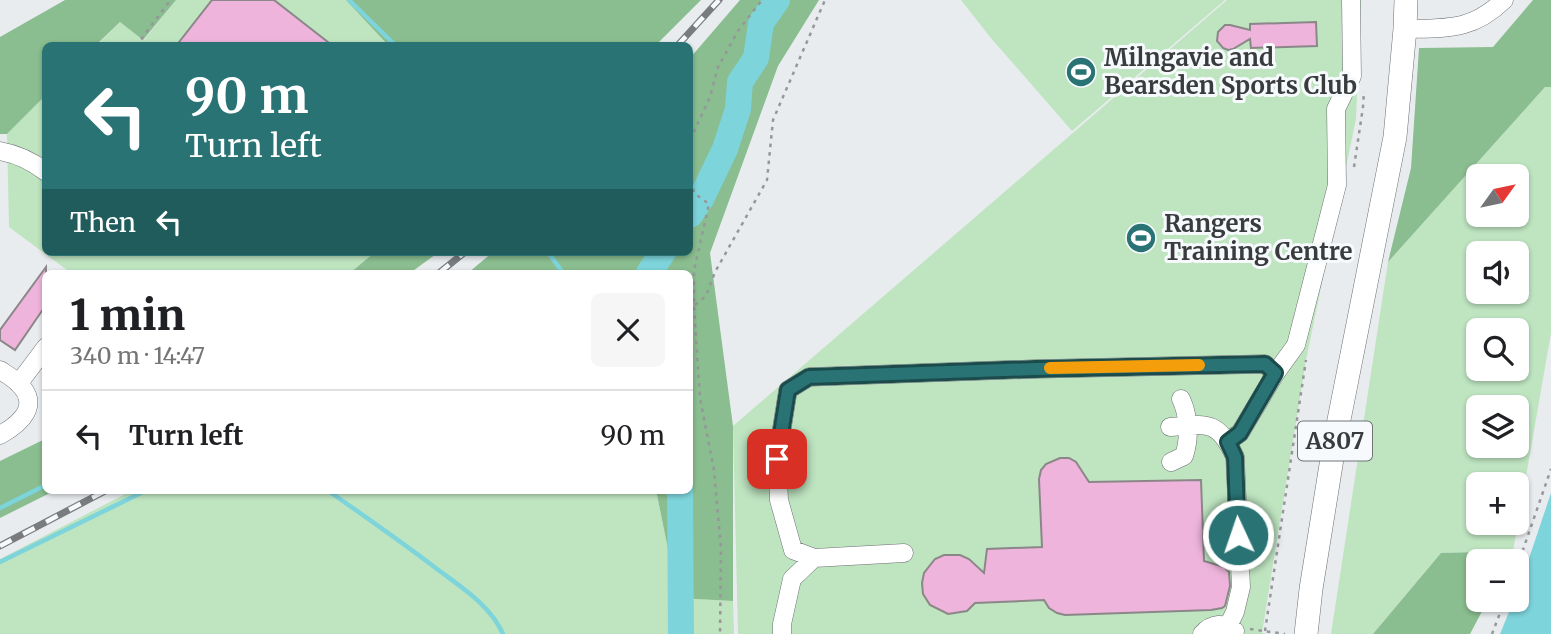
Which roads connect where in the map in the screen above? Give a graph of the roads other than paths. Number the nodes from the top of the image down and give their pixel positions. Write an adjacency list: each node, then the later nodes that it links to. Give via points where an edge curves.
1 (1351, 0): 9 (street, via 1352,76 1336,109 1338,185 1296,345)
2 (1406, 0): 4 (main road, A807)
3 (1504, 0): 4 (street, via 1490,13 1462,26)
4 (1405, 29): 21 (main road, A807, via 1395,138 1335,440)
5 (0, 151): 6 (street)
6 (39, 167)
7 (42, 352): 10 (street)
8 (0, 370): 10 (street)
9 (1275, 373): 14 (street, via 1240,433); 17 (street, via 1265,364 809,377 788,390 777,459 779,500 793,550)
10 (19, 383): 13 (street, via 28,399 27,411)
11 (1181, 400): 12 (street, via 1186,410)
12 (1178, 426): 14 (street, via 1204,424); 15 (street, via 1187,445 1184,456)
13 (0, 435)
14 (1228, 442): 18 (street, via 1235,457 1241,587)
15 (1171, 462)
16 (904, 552): 17 (street)
17 (814, 558): 19 (street, via 792,579)
18 (1233, 630): 20 (street, via 1213,625)
19 (782, 634)
20 (1202, 634)
21 (1306, 634)

